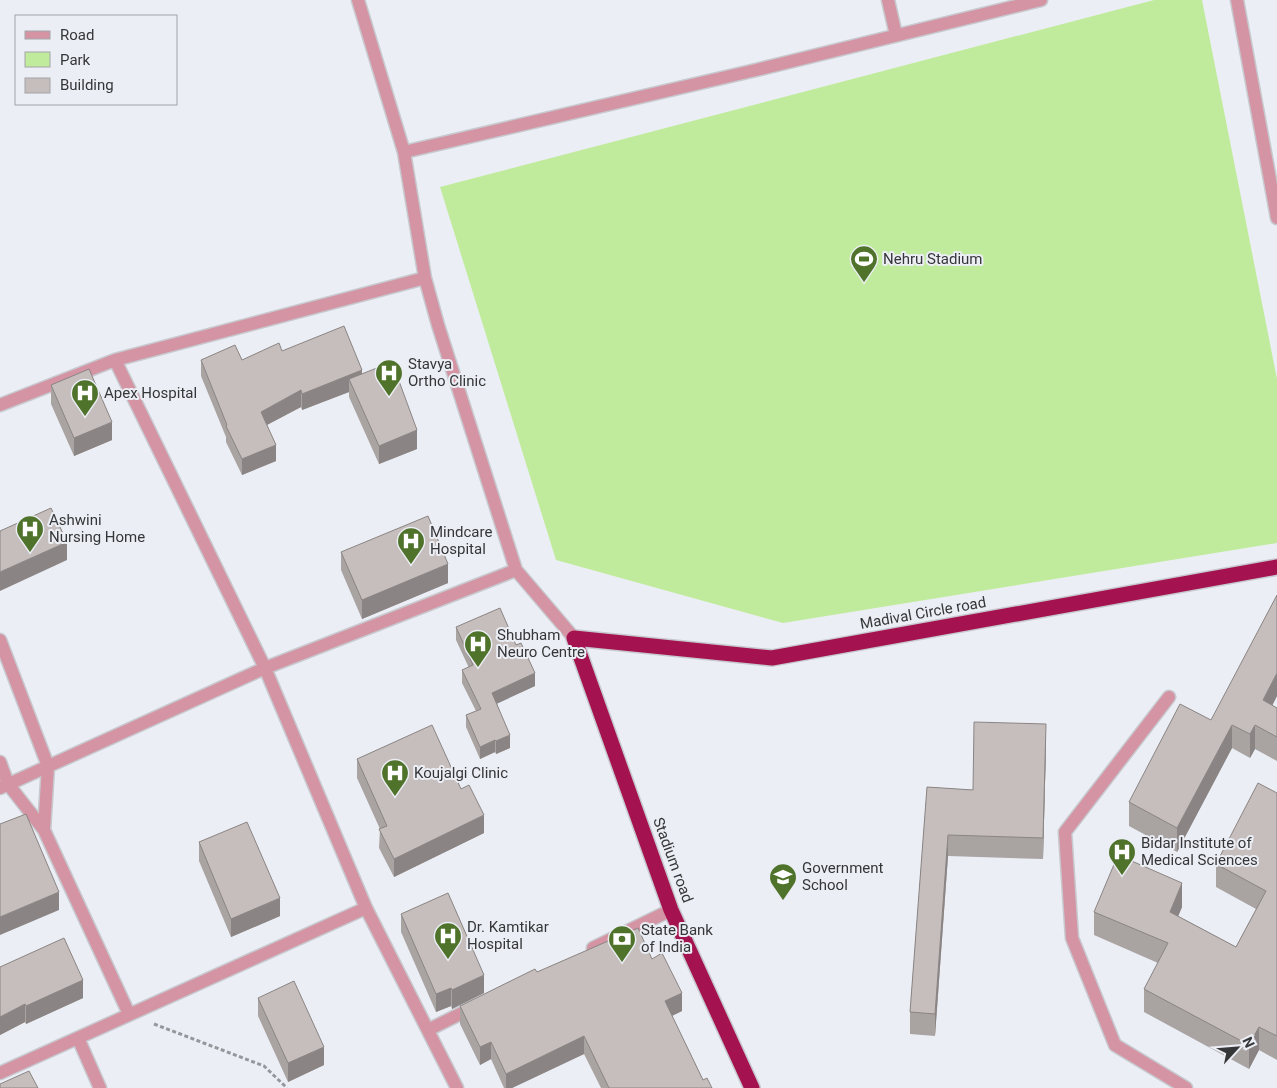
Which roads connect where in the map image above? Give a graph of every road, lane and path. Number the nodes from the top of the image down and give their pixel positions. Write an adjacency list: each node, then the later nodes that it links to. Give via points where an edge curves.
1 (358, 0): 6 (street)
2 (888, 0): 5 (street)
3 (1041, 0): 5 (street)
4 (1237, 0): 7 (street)
5 (896, 36): 6 (street)
6 (404, 152): 8 (street)
7 (1277, 218)
8 (425, 278): 9 (street); 12 (street)
9 (115, 360): 10 (street); 15 (street)
10 (0, 405)
11 (1277, 567): 13 (highway, Madival Circle road, via 772,658)
12 (516, 570): 13 (street); 15 (street)
13 (574, 638): 22 (highway, Stadium road)
14 (0, 640): 18 (street)
15 (265, 668): 18 (street); 21 (street)
16 (1170, 697): 33 (street, via 1065,832 1072,938 1115,1045)
17 (0, 762): 19 (street)
18 (48, 766): 19 (street); 20 (street)
19 (4, 786): 20 (street)
20 (44, 830): 25 (street)
21 (366, 908): 25 (street); 26 (street)
22 (672, 910): 23 (street); 32 (highway, Stadium road)
23 (585, 953)
24 (489, 1000): 26 (street)
25 (130, 1014): 27 (street); 30 (path, via 264,1066)
26 (428, 1030): 31 (street)
27 (78, 1038): 28 (street); 29 (street)
28 (0, 1073)
29 (100, 1088)
30 (287, 1088)
31 (458, 1088)
32 (752, 1088)
33 (1186, 1088)

